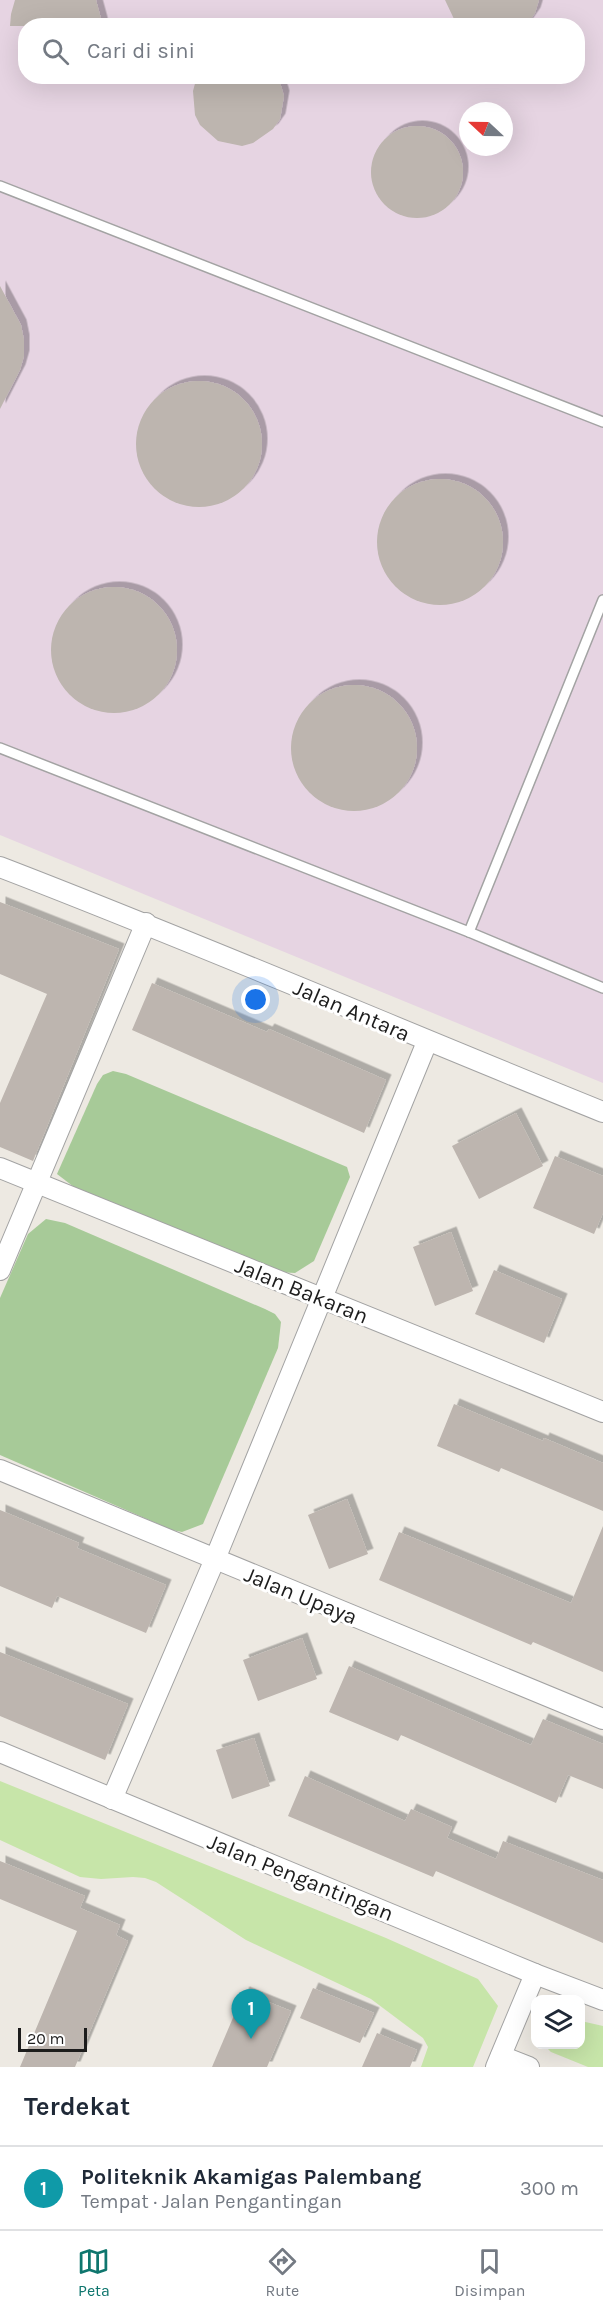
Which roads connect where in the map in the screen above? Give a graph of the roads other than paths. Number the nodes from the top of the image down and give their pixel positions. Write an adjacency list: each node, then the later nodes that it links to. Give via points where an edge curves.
1 (0, 186): 2 (lane)
2 (603, 422)
3 (603, 600): 7 (lane)
4 (0, 748): 7 (lane)
5 (0, 867): 6 (street, Jalan Antara)
6 (146, 923): 9 (street, Jalan Antara); 12 (street)
7 (469, 932): 8 (lane)
8 (603, 988)
9 (427, 1042): 10 (street, Jalan Antara); 14 (street)
10 (603, 1112)
11 (0, 1168): 12 (street, Jalan Bakaran)
12 (37, 1184): 13 (street); 14 (street, Jalan Bakaran)
13 (0, 1270)
14 (323, 1299): 15 (street, Jalan Bakaran); 17 (street)
15 (603, 1412)
16 (0, 1470): 17 (street, Jalan Upaya)
17 (215, 1559): 18 (street, Jalan Upaya); 20 (street)
18 (603, 1719)
19 (0, 1752): 20 (street, Jalan Pengantingan)
20 (112, 1799): 21 (street, Jalan Pengantingan)
21 (535, 1974): 22 (street, Jalan Pengantingan); 23 (street)
22 (603, 2000)
23 (499, 2061): 24 (street)
24 (529, 2067)

